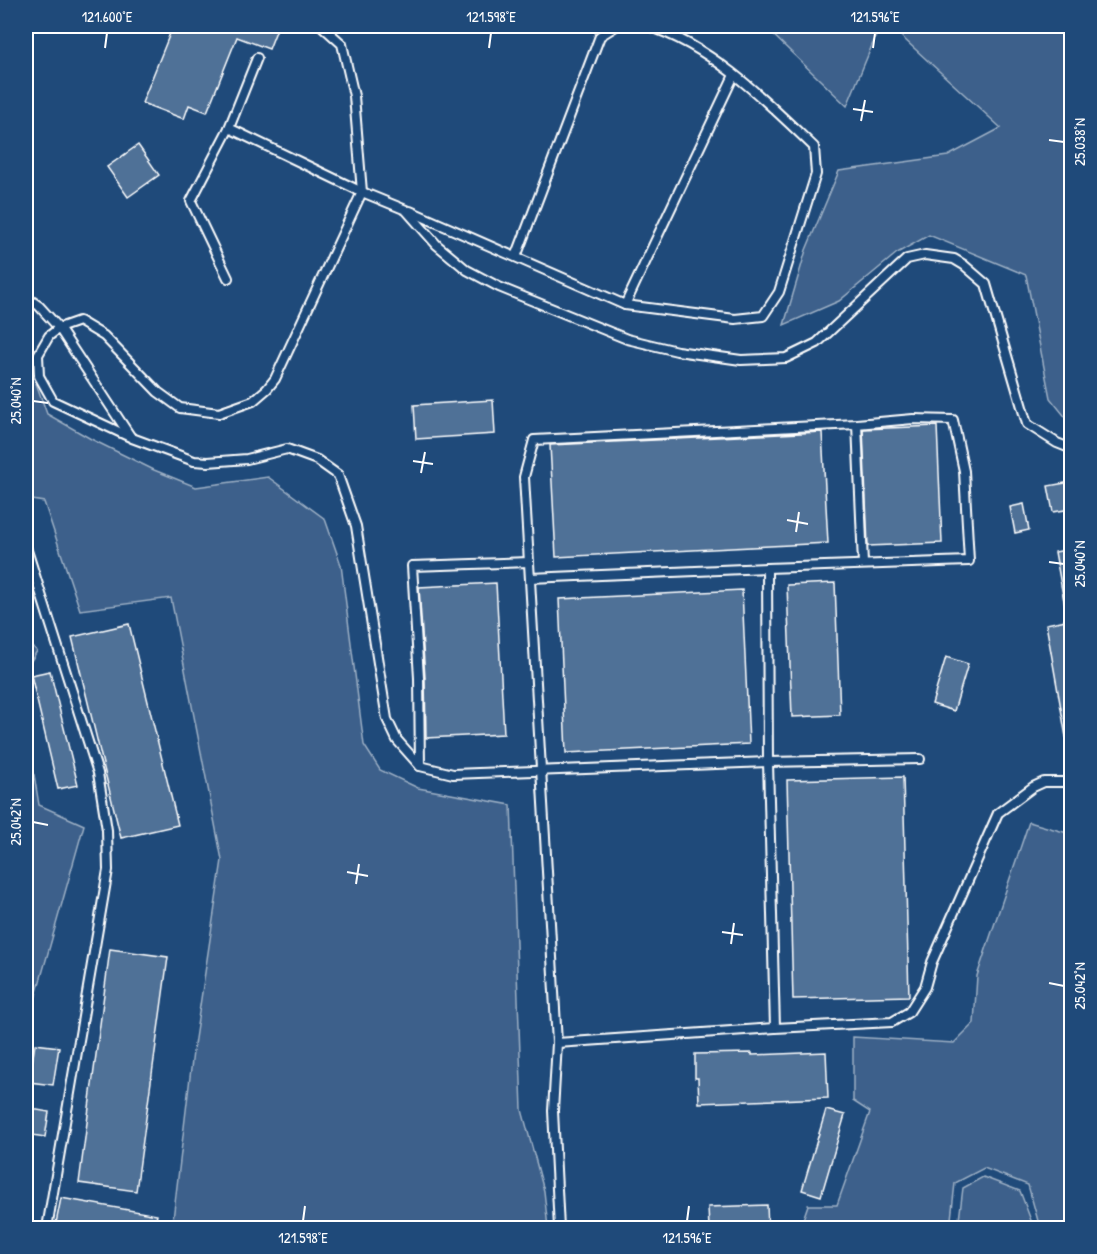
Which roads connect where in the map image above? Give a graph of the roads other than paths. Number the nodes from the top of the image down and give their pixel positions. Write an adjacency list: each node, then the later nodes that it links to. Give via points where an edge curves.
1 (322, 26): 7 (lane, via 342,44 354,96)
2 (616, 26): 9 (lane, via 600,36)
3 (648, 26): 5 (lane, via 669,32)
4 (257, 58): 6 (lane)
5 (734, 75): 12 (lane); 12 (lane, via 814,147 816,174 779,292 763,316 735,319)
6 (229, 128): 7 (lane); 10 (lane, via 191,201)
7 (362, 192): 8 (lane); 13 (lane, via 275,379 252,401 219,413 180,408 158,392 104,336 79,321)
8 (406, 210): 9 (lane); 16 (lane, via 452,258 499,287 627,339 741,360 786,358 817,343 907,259 925,255 954,259 986,284 1027,424)
9 (516, 257): 12 (lane)
10 (228, 278)
11 (26, 297): 13 (lane)
12 (625, 305)
13 (59, 328): 15 (lane); 15 (lane, via 38,355 39,376 47,392 53,401)
14 (857, 424): 18 (lane, via 534,440 524,477); 19 (lane); 19 (lane, via 953,420 964,471 969,561)
15 (132, 438): 24 (lane, via 194,461 208,462 247,459 287,449 317,460 338,475 356,526 387,719 396,740)
16 (1071, 449)
17 (26, 547): 29 (lane, via 98,773 108,830 108,870)
18 (529, 562): 21 (lane); 24 (lane, via 412,566)
19 (863, 564): 20 (lane)
20 (767, 568): 21 (lane); 23 (lane)
21 (530, 578): 25 (lane)
22 (920, 759): 23 (lane)
23 (768, 762): 25 (lane); 27 (lane)
24 (420, 766): 25 (lane, via 453,774)
25 (541, 770): 28 (lane)
26 (1071, 782): 27 (lane, via 1044,782 998,813 932,962 925,987 909,1012 892,1022)
27 (775, 1029): 28 (lane)
28 (557, 1044): 30 (lane, via 553,1111)
29 (47, 1228)
30 (559, 1228)

